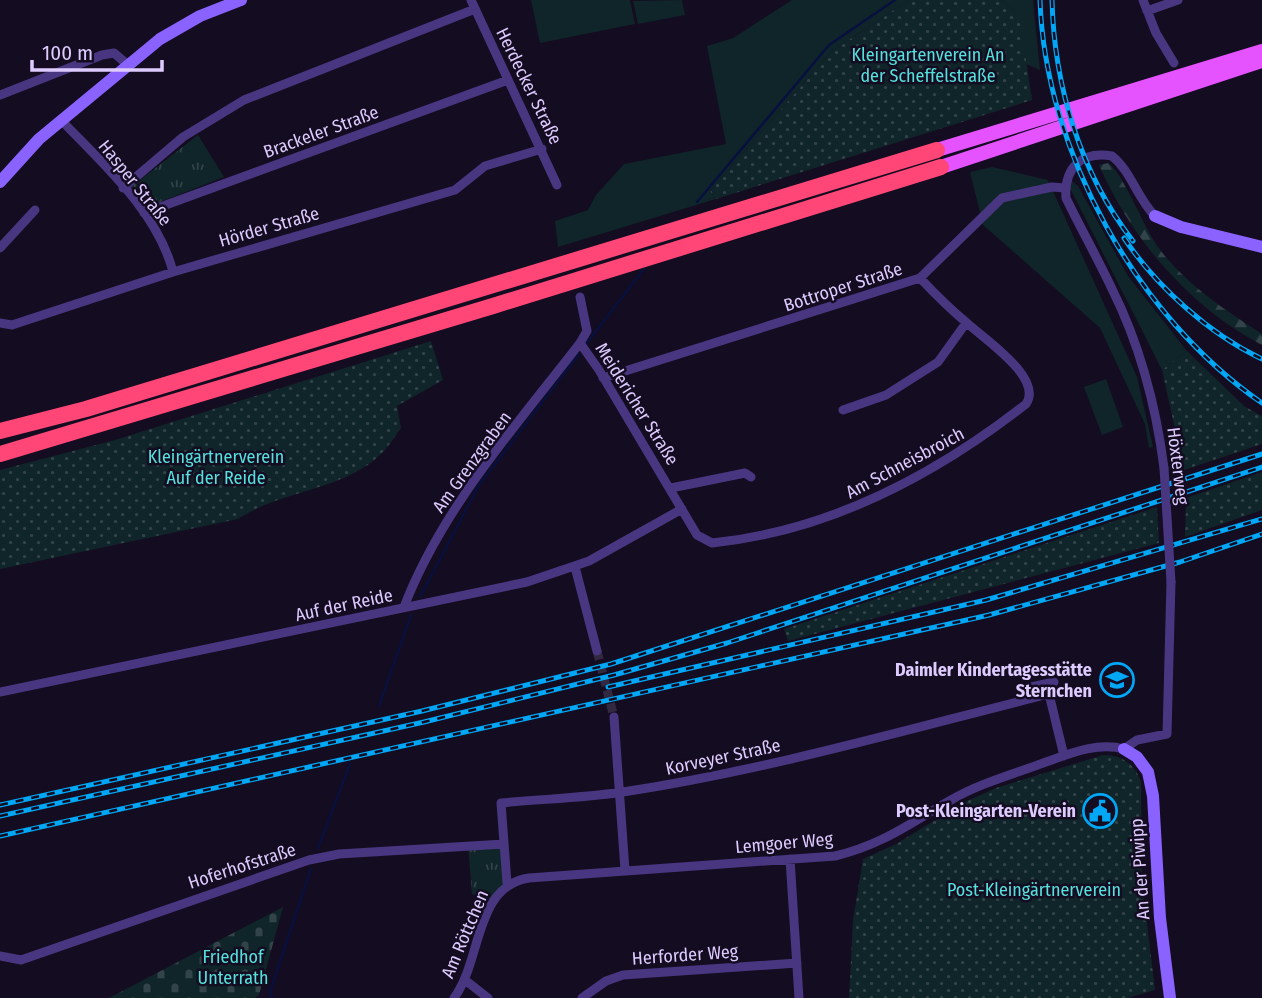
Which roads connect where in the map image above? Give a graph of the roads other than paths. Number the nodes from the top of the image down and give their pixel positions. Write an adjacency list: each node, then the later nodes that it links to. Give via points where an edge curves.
1 (241, 0): 9 (street, via 180,27)
2 (1143, 0): 5 (street)
3 (1178, 0): 5 (street)
4 (473, 4): 10 (street, Herdecker Straße); 18 (street, via 244,100 183,137)
5 (1147, 10): 8 (street)
6 (1262, 51): 14 (main road)
7 (1262, 61): 15 (main road)
8 (1174, 64)
9 (128, 65): 11 (street, via 114,53 102,55); 12 (street)
10 (508, 80): 13 (street, Herdecker Straße); 21 (street, Brackeler Straße)
11 (0, 95)
12 (61, 120): 16 (street); 18 (street, Hasper Straße)
13 (542, 149): 17 (street, Herdecker Straße); 25 (street, Hörder Straße, via 485,166 454,190)
14 (937, 150): 33 (highway, via 86,409)
15 (941, 167): 34 (highway)
16 (0, 182)
17 (557, 185)
18 (123, 188): 21 (street, Hasper Straße)
19 (1065, 188): 22 (street, via 1073,166 1084,157 1112,156); 26 (street, Bottroper Straße, via 1002,198); 45 (street, Höxterweg, bridge, via 1135,343 1153,400 1164,468 1171,582 1167,734 1137,740)
20 (35, 210): 24 (street)
21 (144, 213): 25 (street, Hasper Straße)
22 (1155, 216): 23 (street)
23 (1262, 247)
24 (0, 248)
25 (173, 272): 28 (street, Hörder Straße, via 12,325)
26 (920, 278): 29 (street); 31 (street, Bottroper Straße)
27 (580, 297): 30 (street, Meidericher Straße, via 587,327)
28 (0, 323)
29 (967, 323): 32 (street, via 938,362 886,395); 37 (street, Am Schneisbroich, via 1006,355 1030,392 1026,404 948,461 860,507 712,543 697,535)
30 (580, 343): 31 (street, Meidericher Straße); 39 (street, Am Grenzgraben, via 444,527)
31 (603, 377): 36 (street, Meidericher Straße)
32 (843, 410)
33 (0, 431)
34 (0, 454)
35 (751, 477): 36 (street, Meidericher Straße, via 745,473)
36 (671, 488): 37 (street, Meidericher Straße)
37 (682, 509): 38 (street, Auf der Reide)
38 (575, 567): 39 (street, Auf der Reide, via 527,582); 40 (street)
39 (404, 607): 41 (street, Auf der Reide)
40 (597, 651)
41 (0, 692)
42 (1049, 694): 43 (street, Korveyer Straße); 43 (street, Korveyer Straße, via 1050,682 1022,689); 46 (street, Korveyer Straße)
43 (1025, 700): 47 (street, Korveyer Straße, via 840,748)
44 (614, 717): 47 (street)
45 (1124, 748): 46 (street, Lemgoer Weg, via 1106,746); 59 (street, An der Piwipp, via 1148,772 1153,796)
46 (1064, 756): 49 (street, Lemgoer Weg, via 985,783 869,847 835,856)
47 (621, 793): 48 (street, Korveyer Straße, via 501,803); 50 (street)
48 (504, 844): 51 (street, Korveyer Straße); 52 (street, Hoferhofstraße, via 339,854 309,860 20,960)
49 (790, 859): 50 (street, Lemgoer Weg); 53 (street)
50 (625, 870): 51 (street, Lemgoer Weg)
51 (507, 883): 54 (street, Am Röttchen, via 491,903)
52 (0, 956)
53 (797, 962): 57 (street, Herforder Weg, via 623,975); 58 (street)
54 (465, 980): 55 (street, Am Röttchen); 56 (street)
55 (454, 998)
56 (488, 998)
57 (582, 998)
58 (799, 998)
59 (1170, 998)

